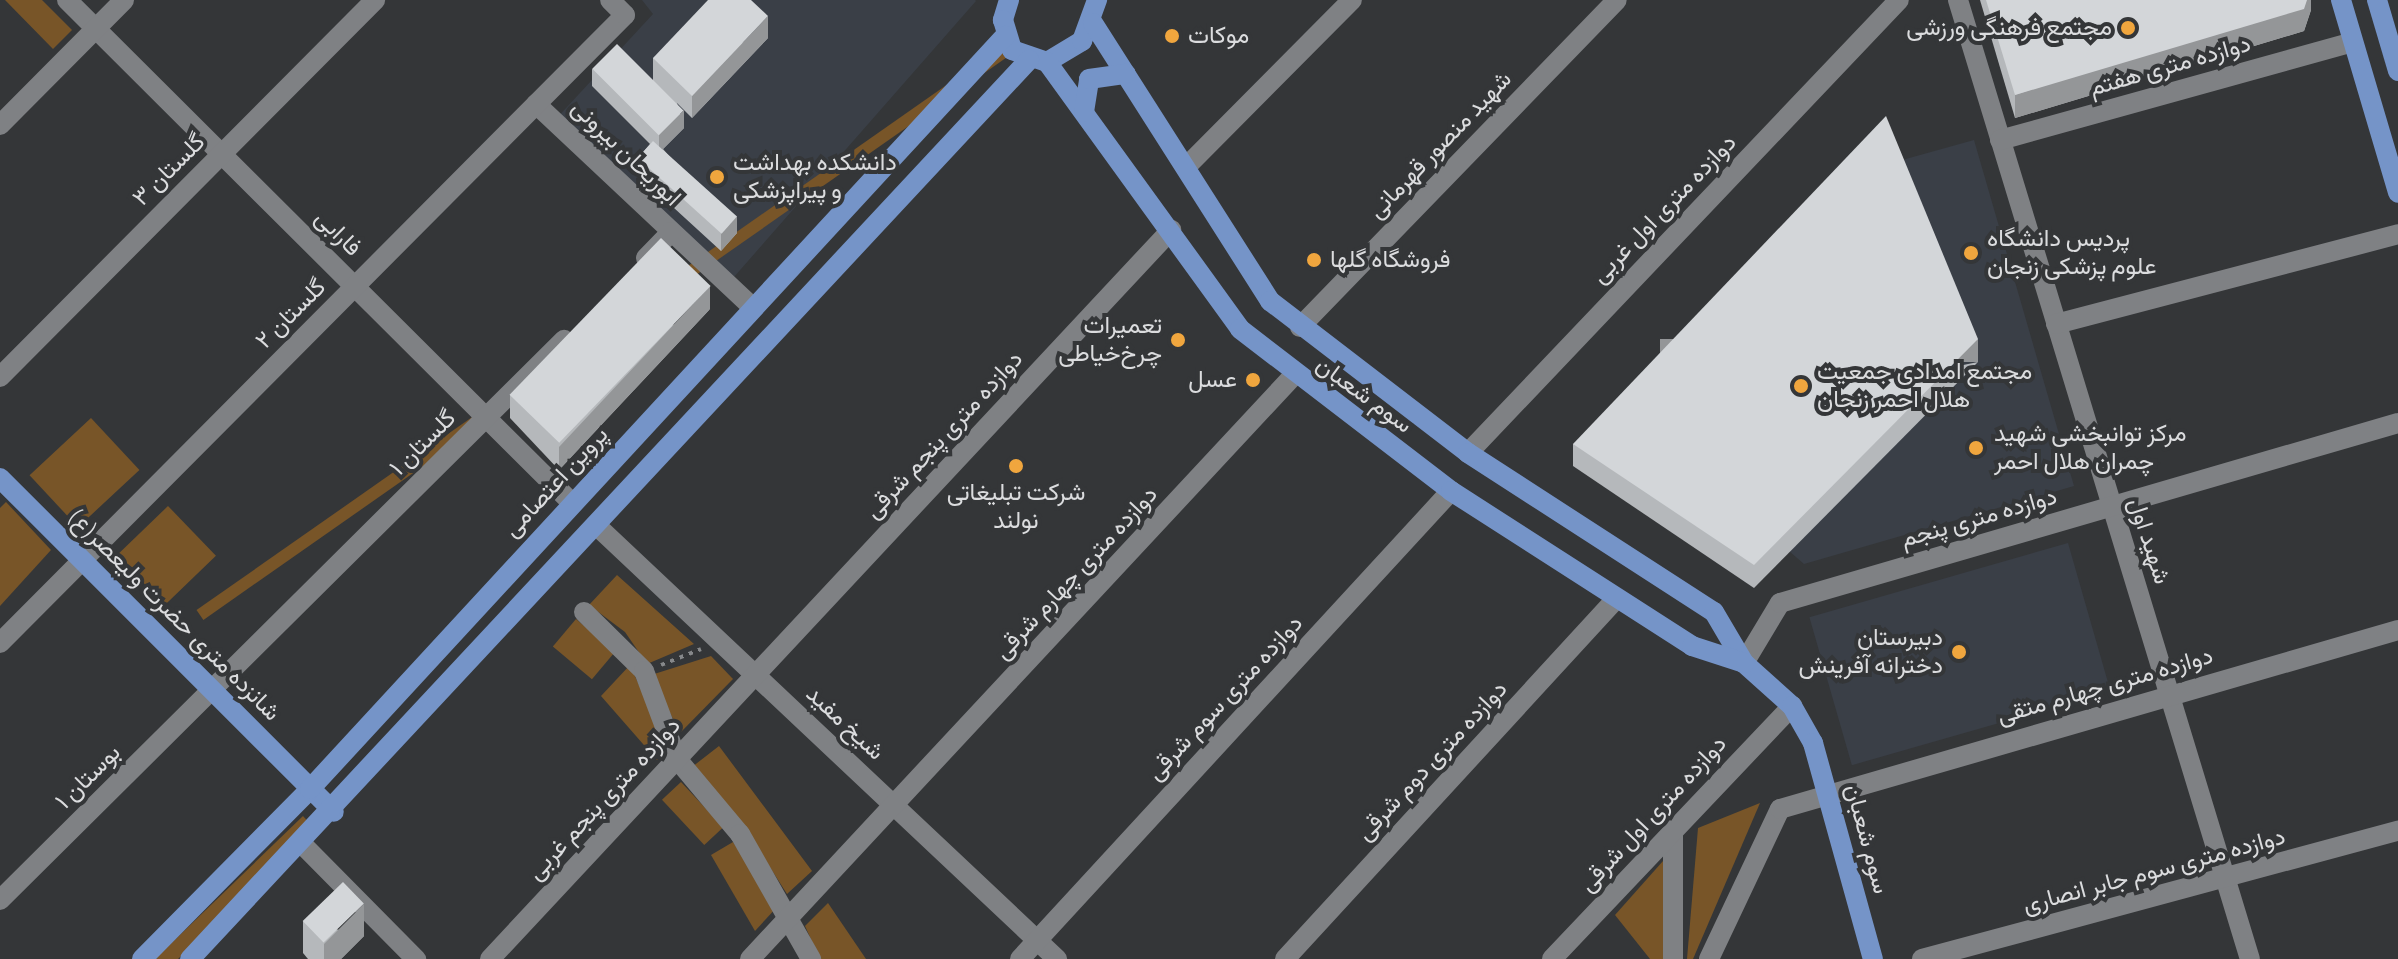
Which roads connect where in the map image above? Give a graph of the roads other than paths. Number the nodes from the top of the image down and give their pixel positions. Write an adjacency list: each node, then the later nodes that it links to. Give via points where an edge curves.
1 (67, 0): 14 (street, فارابی)
2 (124, 0): 14 (street)
3 (375, 0): 24 (street, گلستان ۳)
4 (610, 0): 20 (street, ابوریحان بیرونی, via 625,15)
5 (1008, 0): 15 (main road)
6 (1097, 0): 13 (main road)
7 (1352, 0): 25 (street)
8 (1617, 0): 35 (street, شهید منصور قهرمانی)
9 (1899, 0): 40 (street, دوازده متری اول غربی)
10 (1958, 0): 23 (street, شهید اول)
11 (2341, 0): 16 (main road)
12 (2377, 0): 18 (main road)
13 (1093, 23): 17 (main road, via 1065,56); 19 (main road, سوم شعبان)
14 (96, 28): 22 (street); 24 (street, فارابی)
15 (1005, 36): 17 (main road, سوم شعبان); 32 (main road, پروین اعتصامی)
16 (2353, 42): 23 (street, دوازده متری هفتم); 26 (main road)
17 (1038, 61): 21 (main road, سوم شعبان); 45 (main road)
18 (2398, 70)
19 (1126, 74): 21 (main road, via 1089,79); 25 (main road, سوم شعبان)
20 (536, 104): 28 (street, ابوریحان بیرونی); 31 (street, گلستان ۲)
21 (1084, 112): 27 (main road, سوم شعبان)
22 (0, 125)
23 (2000, 140): 34 (street, شهید اول)
24 (222, 154): 31 (street, فارابی); 37 (street, گلستان ۳)
25 (1187, 166): 35 (main road, سوم شعبان, via 1233,250 1270,301)
26 (2398, 193)
27 (1171, 230): 36 (main road, سوم شعبان, via 1240,329); 52 (street, دوازده متری پنجم شرقی)
28 (671, 232): 30 (street); 32 (street, ابوریحان بیرونی)
29 (2398, 234): 34 (street)
30 (628, 276)
31 (355, 287): 38 (street, فارابی); 46 (street, گلستان ۲)
32 (752, 307): 43 (main road, پروین اعتصامی)
33 (584, 320): 38 (street, گلستان ۱)
34 (2056, 324): 44 (street, شهید اول)
35 (1300, 327): 40 (main road, سوم شعبان)
36 (1294, 375): 42 (main road, سوم شعبان); 59 (street, دوازده متری چهارم شرقی)
37 (0, 377)
38 (486, 418): 43 (street, فارابی); 53 (street, گلستان ۱)
39 (2398, 423): 44 (street, دوازده متری پنجم)
40 (1468, 453): 51 (main road, سوم شعبان, via 1714,612)
41 (0, 478): 46 (main road, شانزده متری حضرت ولیعصر(ع))
42 (1451, 491): 47 (main road, سوم شعبان); 67 (street, دوازده متری سوم شرقی)
43 (572, 503): 57 (main road, پروین اعتصامی)
44 (2111, 507): 51 (street, دوازده متری پنجم, via 1780,603); 54 (street, شهید اول)
45 (597, 526): 52 (street, شیخ مفید); 60 (main road)
46 (83, 560): 50 (street, گلستان ۲); 53 (main road, شانزده متری حضرت ولیعصر(ع))
47 (1617, 598): 51 (main road, سوم شعبان, via 1692,646); 76 (street, دوازده متری دوم شرقی)
48 (584, 612): 56 (street, via 644,671)
49 (2398, 630): 54 (street, دوازده متری چهارم متقی)
50 (0, 643)
51 (1744, 663): 55 (main road, سوم شعبان)
52 (755, 675): 56 (street, دوازده متری پنجم غربی); 59 (street, شیخ مفید)
53 (212, 690): 57 (main road, شانزده متری حضرت ولیعصر(ع)); 65 (street, بوستان ۱)
54 (2171, 694): 58 (street, دوازده متری چهارم متقی); 64 (street, شهید اول)
55 (1792, 706): 58 (main road, سوم شعبان, via 1813,743); 61 (street, دوازده متری اول شرقی)
56 (677, 759): 66 (street, via 740,834); 71 (street, دوازده متری پنجم غربی)
57 (310, 789): 60 (main road, شانزده متری حضرت ولیعصر(ع)); 68 (main road, پروین اعتصامی)
58 (1827, 791): 79 (street, دوازده متری چهارم متقی, via 1780,809); 80 (main road, سوم شعبان)
59 (895, 807): 66 (street, دوازده متری چهارم شرقی); 67 (street, شیخ مفید)
60 (334, 812): 63 (main road)
61 (1673, 830): 77 (street, دوازده متری اول شرقی); 78 (street)
62 (2398, 831): 64 (street, دوازده متری سوم جابر انصاری)
63 (303, 845): 69 (main road); 70 (street)
64 (2226, 879): 81 (street, دوازده متری سوم جابر انصاری); 82 (street, شهید اول)
65 (0, 900)
66 (790, 917): 72 (street, دوازده متری چهارم شرقی); 73 (street)
67 (1037, 940): 74 (street, دوازده متری سوم شرقی); 75 (street, شیخ مفید)
68 (142, 959)
69 (190, 959)
70 (416, 959)
71 (490, 959)
72 (750, 959)
73 (811, 959)
74 (1020, 959)
75 (1057, 959)
76 (1285, 959)
77 (1552, 959)
78 (1673, 959)
79 (1709, 959)
80 (1873, 959)
81 (1922, 959)
82 (2250, 959)

